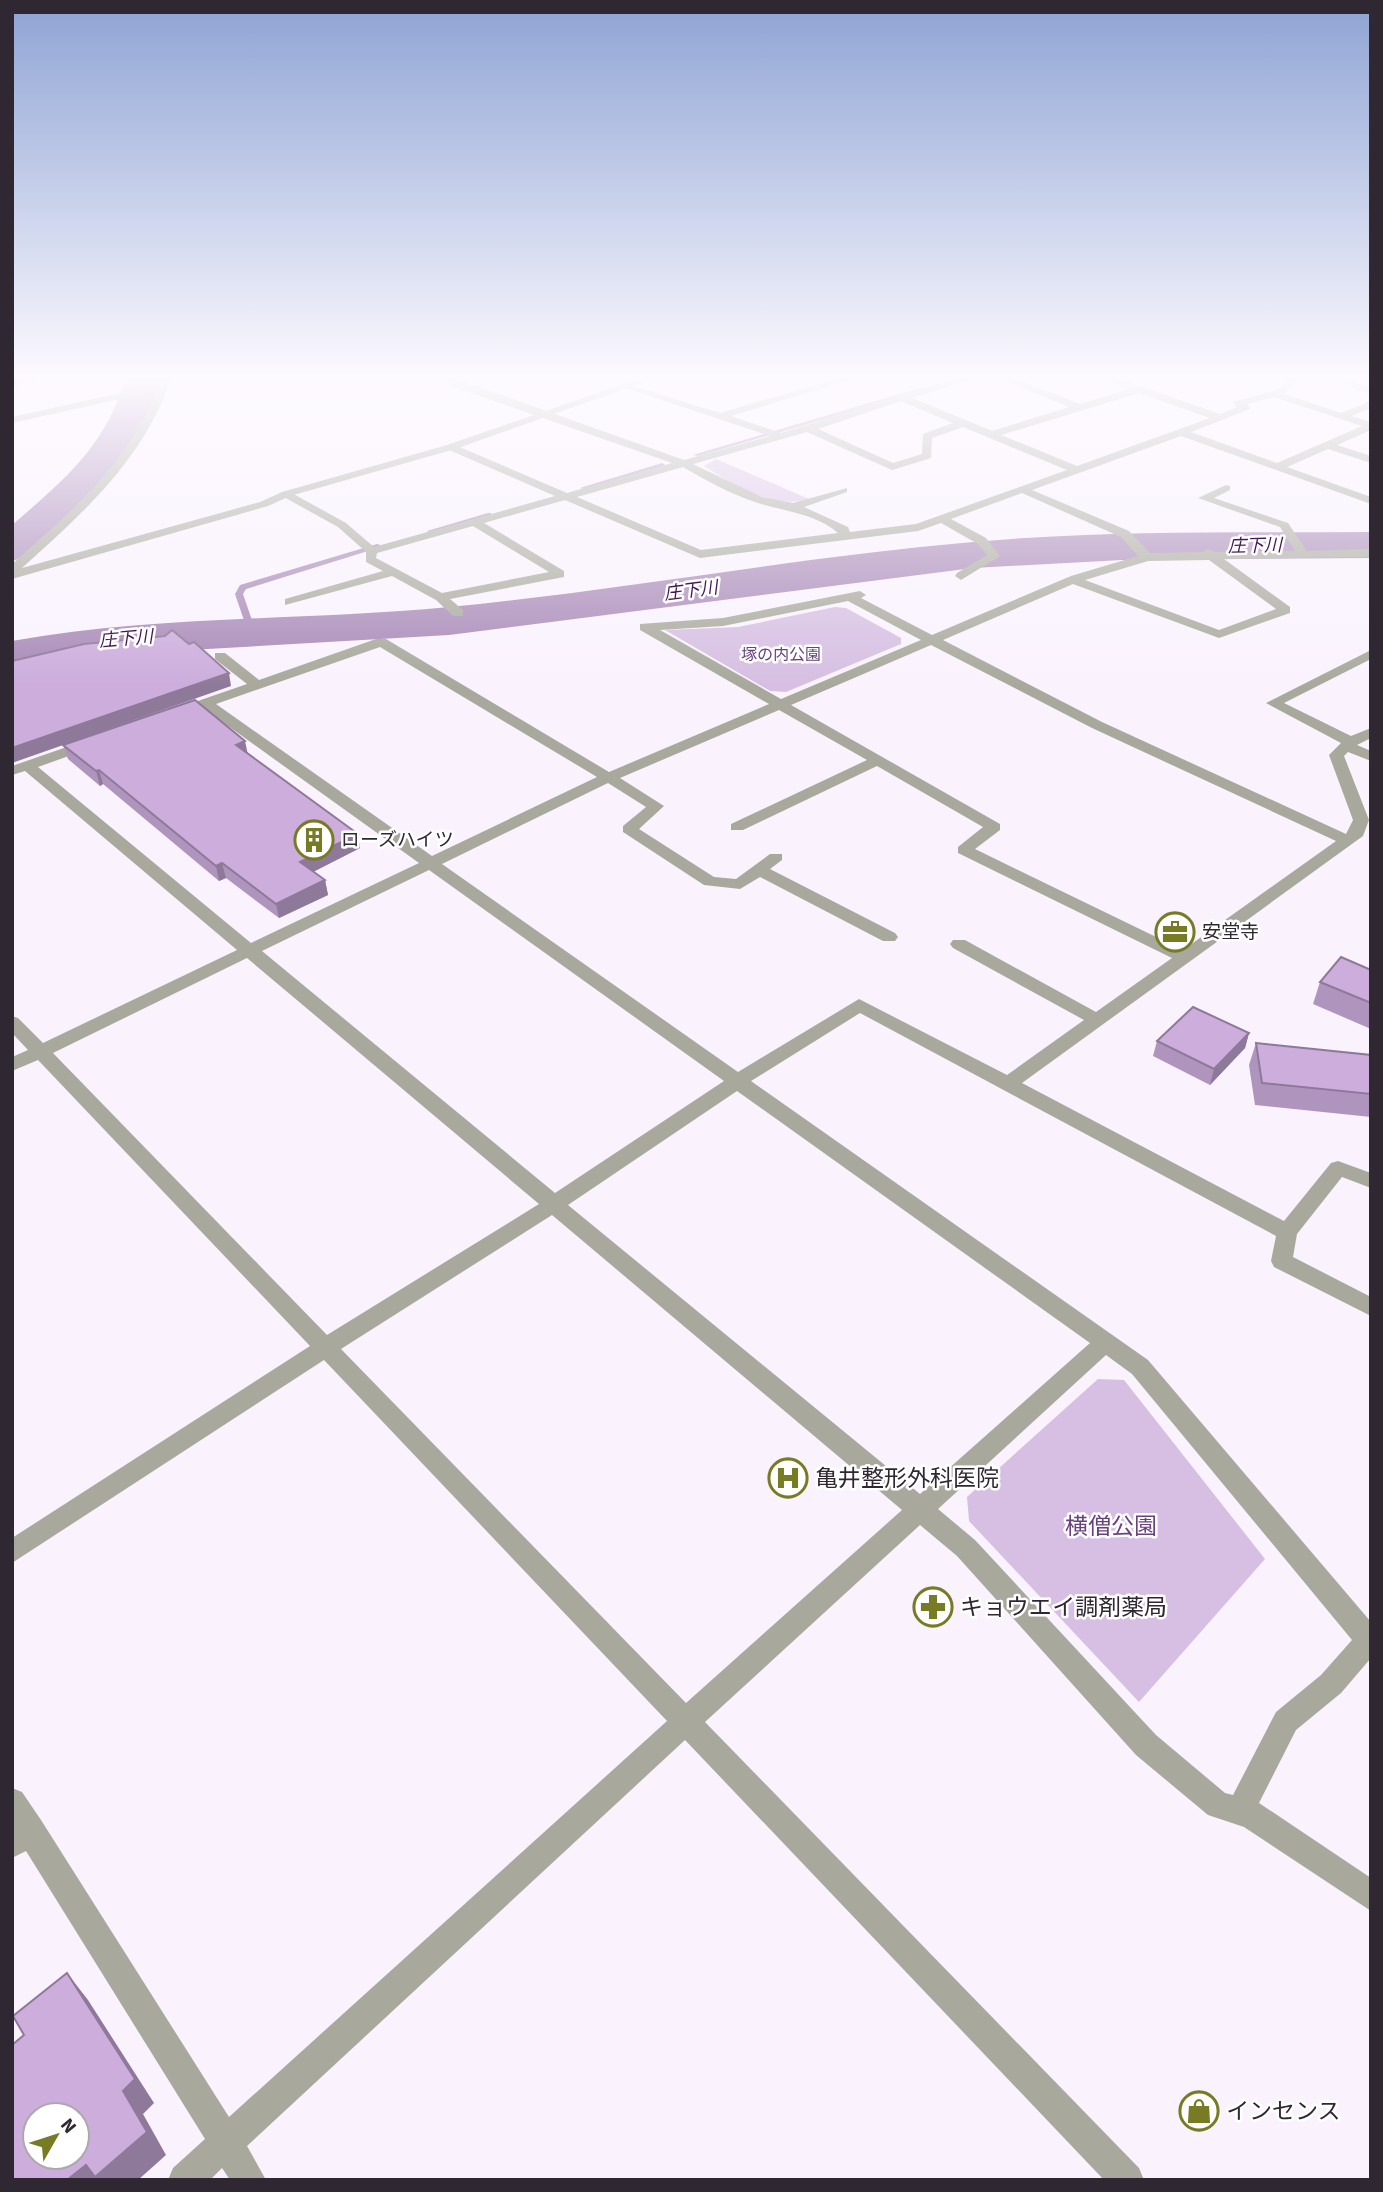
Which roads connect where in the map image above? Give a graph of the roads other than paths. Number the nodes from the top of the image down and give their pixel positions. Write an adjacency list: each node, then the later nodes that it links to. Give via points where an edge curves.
1 (107, 481): 24 (street)
2 (331, 481): 11 (street)
3 (536, 481): 12 (street)
4 (624, 481): 12 (street)
5 (721, 481): 14 (street, via 759,500)
6 (1047, 481): 10 (street)
7 (1314, 481): 13 (street)
8 (1226, 488): 18 (street, via 1204,498 1283,525)
9 (843, 490): 14 (street)
10 (1024, 490): 15 (street); 20 (street, via 1125,534)
11 (286, 494): 19 (street, via 342,525); 24 (street, via 264,504)
12 (572, 496): 16 (street); 17 (street, via 700,554)
13 (1371, 501)
14 (794, 507): 17 (street, via 844,530)
15 (943, 519): 17 (street, via 918,527); 25 (street, via 982,541 994,556)
16 (474, 522): 19 (street); 27 (street, via 559,574)
17 (844, 536)
18 (1299, 547): 21 (street); 22 (street)
19 (370, 549): 23 (street, via 370,558)
20 (1138, 549): 21 (street); 26 (street)
21 (1208, 553): 26 (street, via 1285,610 1219,634)
22 (1371, 553)
23 (392, 572): 27 (street); 28 (street)
24 (12, 573)
25 (961, 576)
26 (1073, 580): 30 (street)
27 (440, 597): 29 (street)
28 (290, 602)
29 (458, 613)
30 (931, 641): 35 (street); 35 (street, via 855,596 723,622 645,627); 45 (street, via 1097,725)
31 (1371, 654): 39 (street, via 1273,703)
32 (220, 656): 33 (street)
33 (257, 685): 34 (street); 43 (street, via 380,642)
34 (205, 703): 36 (street); 47 (street)
35 (779, 705): 41 (street); 43 (street)
36 (180, 712)
37 (1371, 732): 39 (street)
38 (104, 739): 42 (street)
39 (1350, 744): 40 (street); 45 (street, via 1336,755 1361,827)
40 (1371, 757)
41 (877, 761): 44 (street); 52 (street, via 995,827 964,850)
42 (20, 768): 51 (street)
43 (609, 777): 47 (street); 48 (street, via 656,806 629,829 710,882 740,884)
44 (737, 827)
45 (1347, 840): 52 (street)
46 (776, 857): 48 (street)
47 (431, 862): 51 (street); 57 (street)
48 (760, 870): 49 (street)
49 (889, 937)
50 (959, 944): 53 (street)
51 (251, 950): 55 (street); 60 (street)
52 (1184, 957): 53 (street)
53 (1097, 1020): 58 (street)
54 (12, 1022): 55 (street)
55 (40, 1051): 56 (street); 64 (street)
56 (12, 1065)
57 (739, 1080): 58 (street, via 859,1005); 60 (street); 63 (street)
58 (1008, 1084): 61 (street)
59 (1371, 1181): 61 (street, via 1338,1168)
60 (554, 1204): 64 (street); 65 (street)
61 (1287, 1232): 62 (street, via 1282,1261)
62 (1371, 1307)
63 (1106, 1342): 65 (street); 67 (street, via 1140,1367)
64 (325, 1348): 66 (street); 68 (street)
65 (920, 1508): 68 (street); 70 (street, via 966,1548 1146,1745 1218,1805)
66 (12, 1552)
67 (1370, 1640): 70 (street, via 1331,1684 1286,1721)
68 (684, 1720): 73 (street); 76 (street)
69 (12, 1802): 71 (street)
70 (1240, 1811): 72 (street)
71 (21, 1837): 73 (street)
72 (1371, 1896)
73 (226, 2142): 74 (street); 75 (street)
74 (186, 2180)
75 (249, 2180)
76 (1127, 2180)

